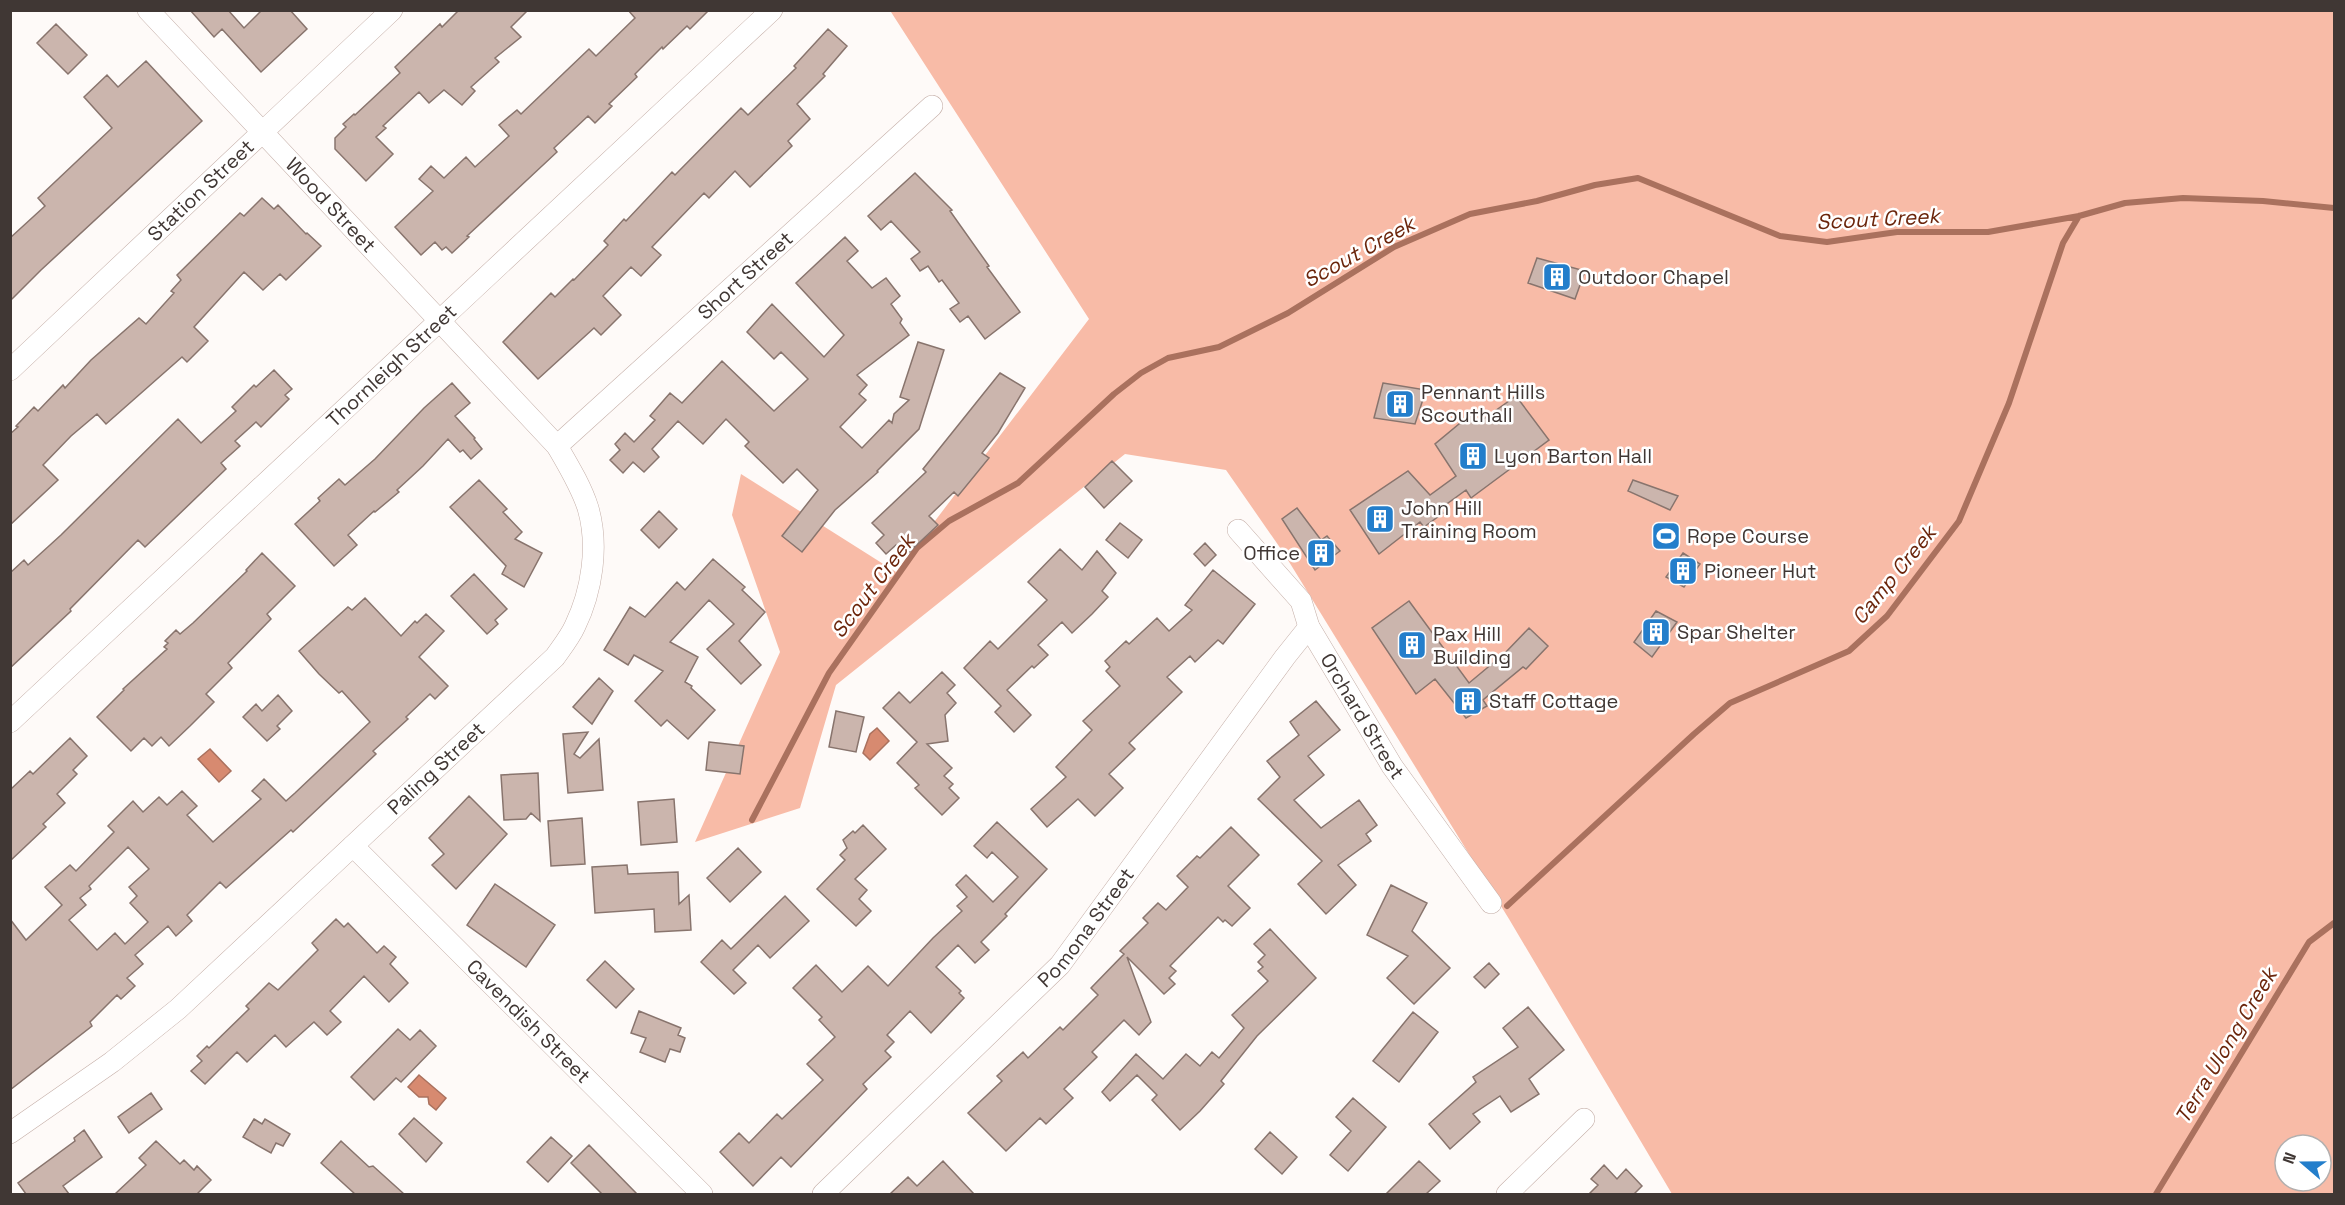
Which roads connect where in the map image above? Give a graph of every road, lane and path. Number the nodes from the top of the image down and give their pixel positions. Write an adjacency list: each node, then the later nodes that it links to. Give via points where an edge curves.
1 (148, 10): 5 (street, Wood Street)
2 (392, 10): 5 (street, Station Street)
3 (772, 10): 6 (street, Thornleigh Street)
4 (932, 106): 8 (street, Short Street)
5 (262, 133): 6 (street, Wood Street); 7 (street, Station Street)
6 (440, 321): 8 (street, Paling Street); 11 (street, Thornleigh Street)
7 (10, 370)
8 (557, 446): 12 (street, Paling Street, via 588,509 593,550 590,586 575,628 555,657)
9 (1238, 530): 10 (street, Orchard Street, via 1301,602)
10 (1309, 627): 13 (street, Orchard Street, via 1392,766); 17 (street, Pomona Street, via 1060,965)
11 (10, 722)
12 (353, 846): 15 (street, Paling Street, via 178,1009 112,1062); 16 (street, Cavendish Street)
13 (1491, 903)
14 (1584, 1119): 18 (street)
15 (10, 1133)
16 (702, 1194)
17 (823, 1194)
18 (1507, 1194)

